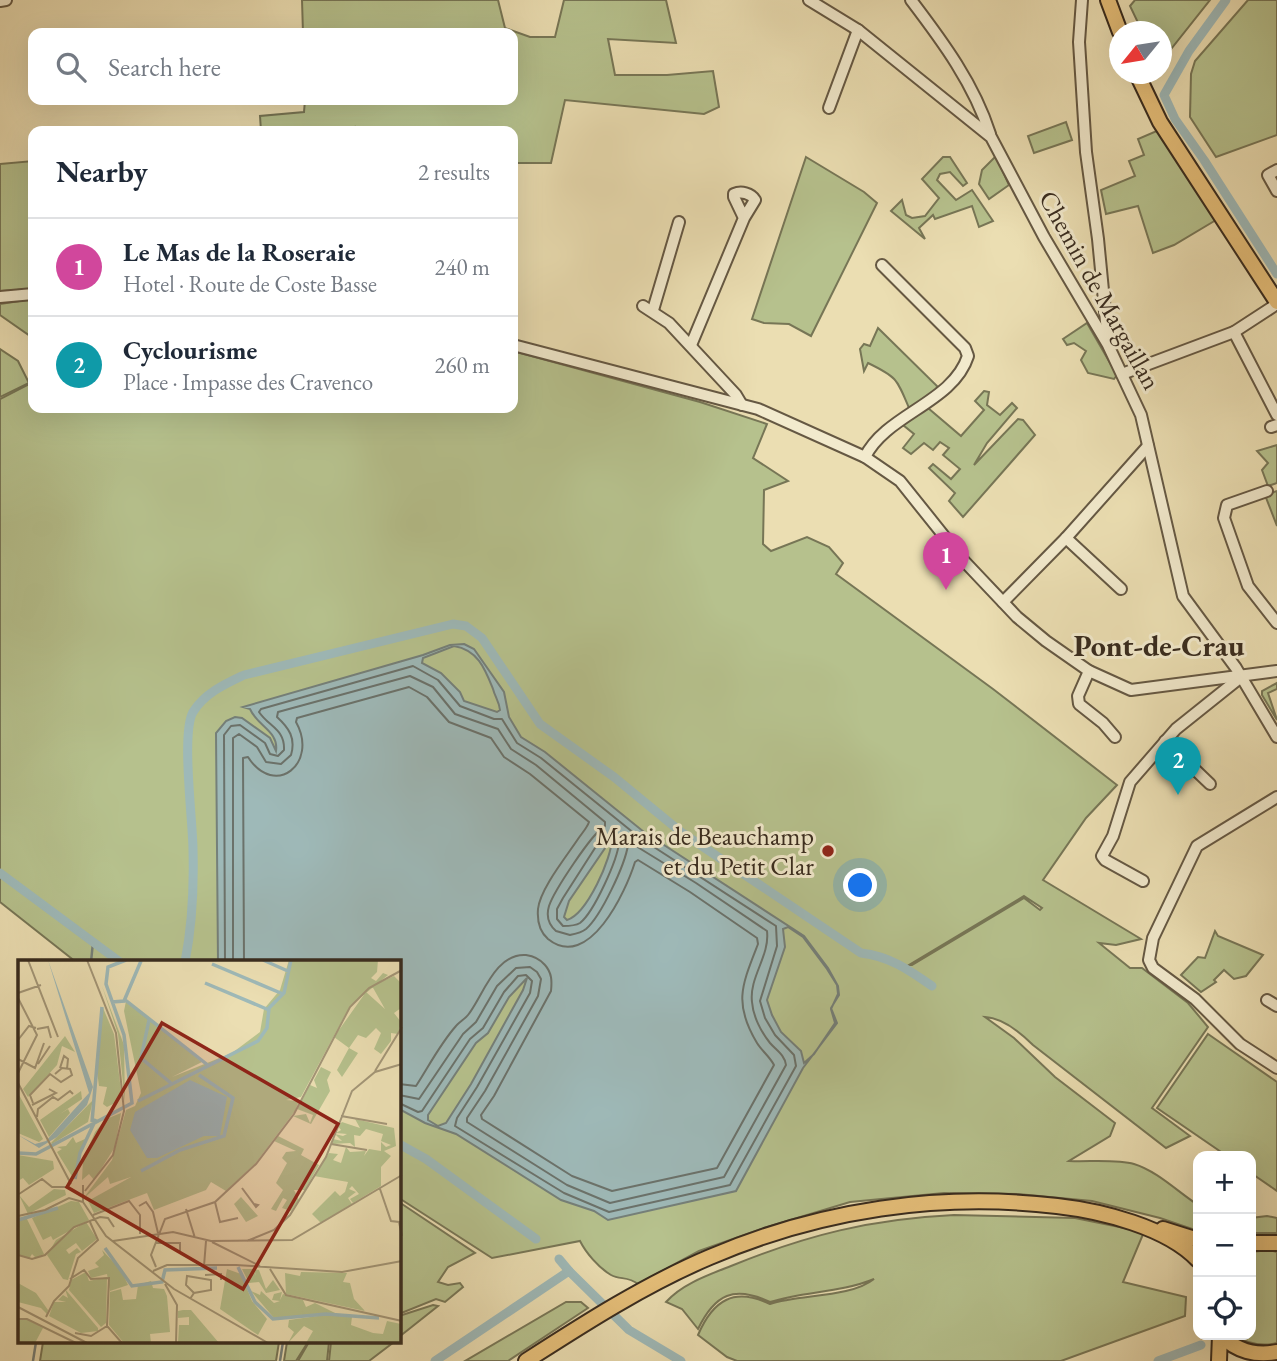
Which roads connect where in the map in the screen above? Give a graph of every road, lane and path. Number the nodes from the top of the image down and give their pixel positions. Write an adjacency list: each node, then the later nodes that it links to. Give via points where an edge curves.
1 (6, 0): 6 (street)
2 (808, 0): 8 (street, Chemin de Margaillan)
3 (911, 0): 10 (street)
4 (1082, 0): 24 (street, via 1079,42 1086,152)
5 (1108, 0): 7 (main road)
6 (0, 1)
7 (1116, 21)
8 (859, 30): 11 (street); 12 (street, Chemin de Margaillan)
9 (1142, 84): 21 (main road, via 1160,122)
10 (970, 89): 12 (street); 13 (street)
11 (829, 108)
12 (963, 114): 13 (street, Chemin de Margaillan)
13 (991, 137): 24 (street, Chemin de Margaillan)
14 (1277, 170): 15 (street, via 1268,176)
15 (1277, 191)
16 (744, 218): 23 (street)
17 (679, 222): 23 (street, via 648,308)
18 (882, 265): 30 (street, via 968,356 933,399 885,431)
19 (28, 294): 20 (street)
20 (0, 297)
21 (1277, 303): 22 (street)
22 (1234, 332): 26 (street); 28 (street)
23 (691, 345): 27 (street)
24 (1108, 345): 26 (street, Chemin de Margaillan)
25 (518, 346): 27 (street)
26 (1122, 374): 29 (street, Chemin de Margaillan, via 1141,415)
27 (742, 405): 30 (street)
28 (1277, 415)
29 (1148, 446): 32 (street); 38 (street, Chemin de Margaillan, via 1180,588)
30 (864, 457): 34 (street, via 900,481)
31 (1267, 491): 35 (street, via 1227,505 1224,518 1248,586)
32 (1066, 538): 33 (street); 34 (street)
33 (1121, 589)
34 (1003, 602): 36 (street, via 1046,641)
35 (1277, 623)
36 (1089, 671): 38 (street, via 1131,690); 40 (street, via 1079,704)
37 (1273, 671): 38 (street); 39 (street, via 1257,682)
38 (1241, 677): 39 (street, Chemin de Margaillan); 42 (street)
39 (1252, 696): 41 (street, Chemin de Margaillan)
40 (1115, 737)
41 (1277, 737)
42 (1165, 741): 43 (street); 45 (street, via 1129,782 1102,856)
43 (1210, 784)
44 (1277, 797): 46 (street, via 1197,846 1153,937 1149,960 1240,1044)
45 (1143, 881)
46 (1277, 1069)
47 (1133, 1223): 48 (main road); 51 (main road, via 1172,1240); 56 (main road, via 1076,1208 1015,1202 889,1207 823,1219 708,1258 643,1290)
48 (1193, 1238)
49 (1256, 1242): 50 (main road)
50 (1276, 1242)
51 (1193, 1256)
52 (1221, 1340): 57 (main road)
53 (1227, 1340): 54 (main road)
54 (1248, 1352): 55 (main road); 58 (main road)
55 (1271, 1356)
56 (526, 1361)
57 (1219, 1361)
58 (1230, 1361)

